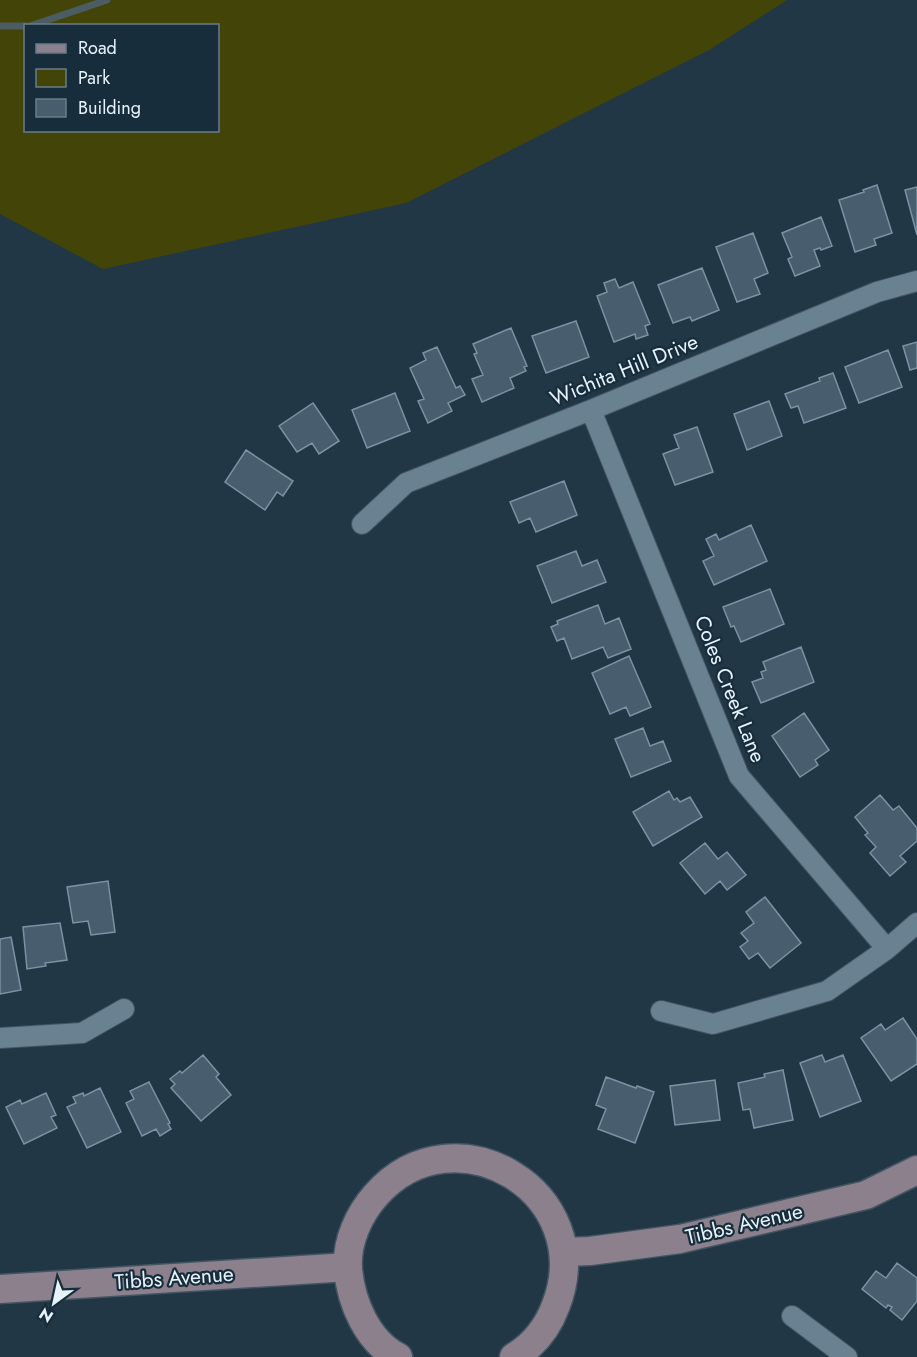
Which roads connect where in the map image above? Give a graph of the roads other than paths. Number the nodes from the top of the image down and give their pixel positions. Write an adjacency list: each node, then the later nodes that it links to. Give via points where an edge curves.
1 (917, 281): 2 (street, Wichita Hill Drive, via 877,292)
2 (591, 410): 3 (street, Wichita Hill Drive, via 406,483); 5 (street, Coles Creek Lane, via 739,776)
3 (362, 524)
4 (917, 923): 5 (street)
5 (887, 949): 7 (street, via 827,991 713,1024)
6 (124, 1009): 8 (street, via 82,1033)
7 (661, 1011)
8 (0, 1038)
9 (917, 1170): 10 (street, Tibbs Avenue, via 866,1195 702,1234)
10 (564, 1252): 11 (street, via 556,1223 540,1197 518,1177 492,1164 465,1158 436,1160 381,1178 352,1236); 15 (street, via 563,1288 551,1321 528,1348)
11 (348, 1267): 12 (street, Tibbs Avenue); 14 (street, via 353,1301 369,1331)
12 (0, 1289)
13 (792, 1316): 16 (street)
14 (398, 1357)
15 (514, 1357)
16 (847, 1357)

